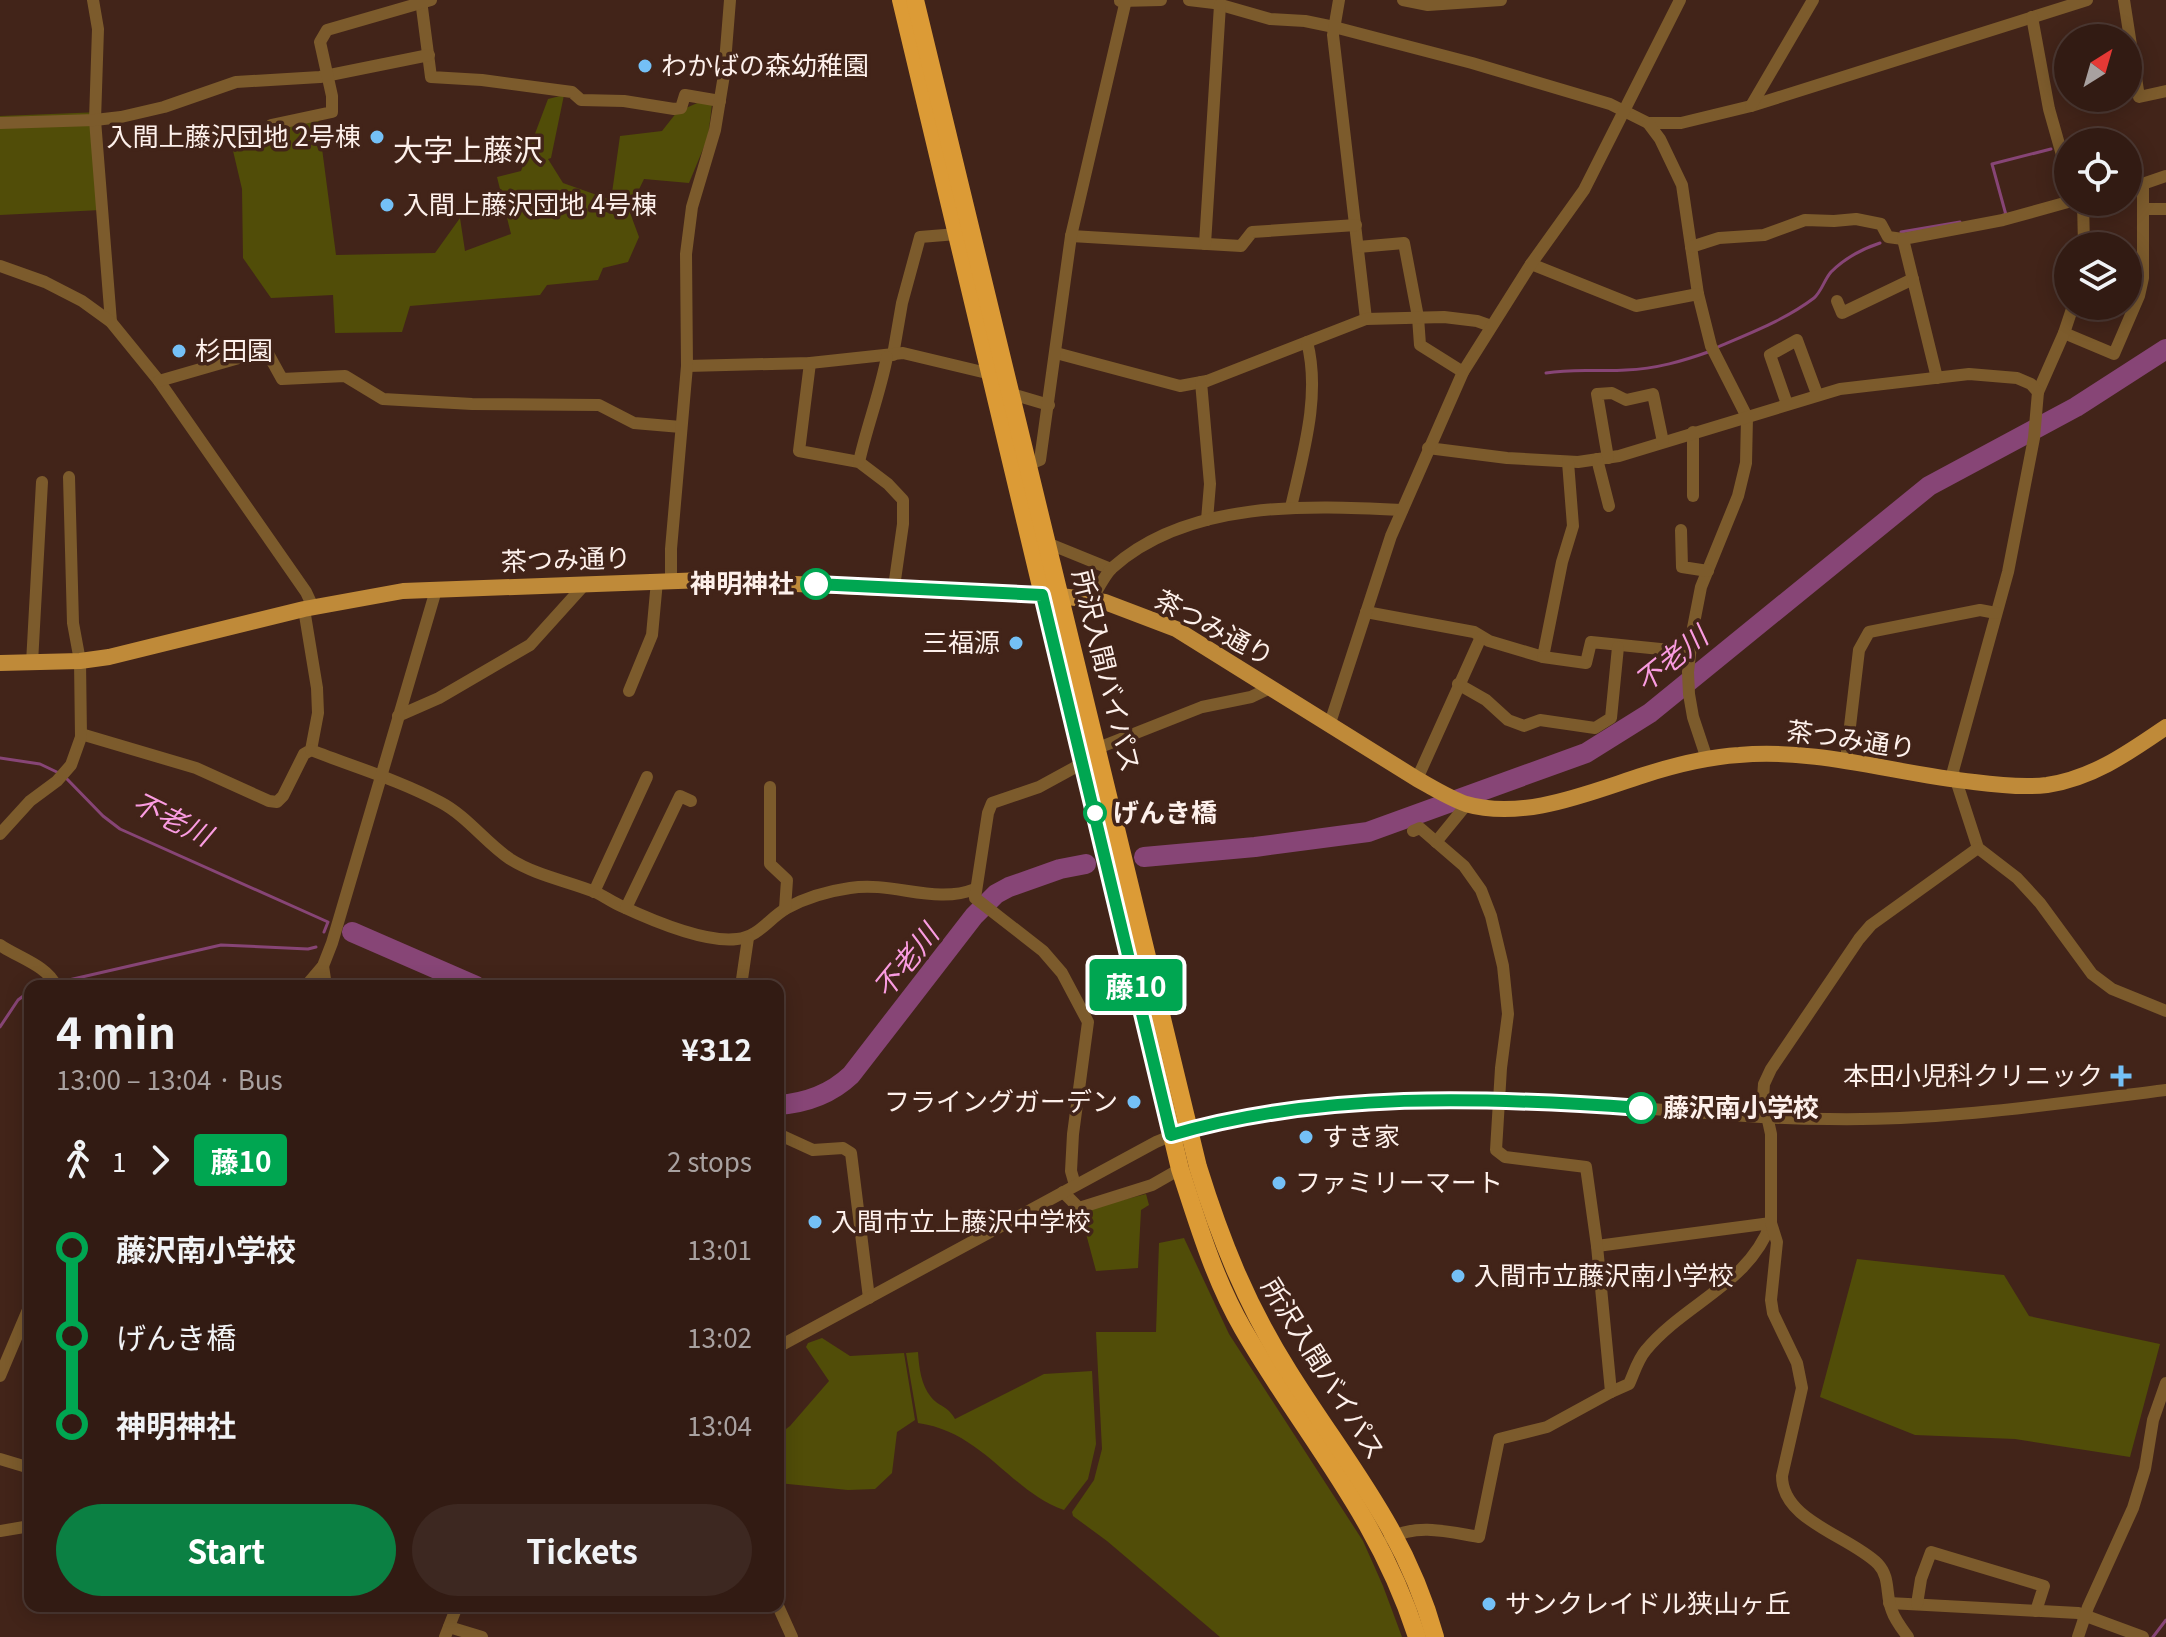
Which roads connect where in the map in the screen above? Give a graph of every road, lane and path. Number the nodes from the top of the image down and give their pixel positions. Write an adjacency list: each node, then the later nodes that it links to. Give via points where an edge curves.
1 (93, 0): 25 (street, via 98,29)
2 (730, 0): 22 (street)
3 (901, 0): 36 (highway, 所沢入間バイパス)
4 (915, 0): 64 (highway, 所沢入間バイパス)
5 (1161, 0): 15 (street)
6 (1189, 0): 16 (street)
7 (1339, 0): 18 (street)
8 (1403, 0): 9 (street, via 1428,5)
9 (1501, 0)
10 (1680, 0): 24 (street)
11 (1813, 0): 23 (street)
12 (2087, 0): 17 (street)
13 (2124, 0): 21 (street, via 2139,97)
14 (424, 1): 19 (street); 20 (street, via 327,30 320,42)
15 (1123, 1): 37 (street)
16 (1220, 5): 18 (street, via 1270,19); 39 (street)
17 (2032, 17): 23 (street); 29 (street)
18 (1334, 27): 24 (street); 35 (street)
19 (429, 55): 20 (street); 22 (street, via 431,77 674,109 681,108 685,95)
20 (326, 76): 25 (street, via 236,82 164,107); 28 (street, via 332,112)
21 (2166, 91)
22 (720, 101): 57 (street, via 692,207 686,254)
23 (1751, 106): 27 (street, via 1681,123)
24 (1625, 111): 27 (street); 42 (street, via 1584,190)
25 (95, 120): 26 (street); 50 (street)
26 (0, 123)
27 (1648, 123): 41 (street, via 1682,185)
28 (271, 125)
29 (2054, 128)
30 (2166, 176): 31 (street)
31 (2143, 186): 33 (street)
32 (2054, 206): 38 (street)
33 (2145, 209): 34 (street); 52 (street, via 2143,278 2114,354)
34 (2166, 209)
35 (1356, 225): 39 (street, via 1252,232 1241,246); 40 (street)
36 (957, 234): 55 (street, via 920,237); 59 (highway, 所沢入間バイパス)
37 (1071, 236): 39 (street); 54 (street)
38 (1903, 239): 41 (street, via 1888,237 1881,224 1869,221 1805,220 1764,235 1719,238); 44 (street)
39 (1205, 244)
40 (1358, 247): 47 (street, via 1404,243); 48 (street)
41 (1691, 247): 45 (street)
42 (1531, 264): 45 (street, via 1636,306); 51 (street)
43 (0, 266): 50 (street, via 45,282)
44 (1913, 279): 46 (street, via 1842,313); 60 (street)
45 (1698, 294): 68 (street, via 1712,349)
46 (1837, 301)
47 (1418, 317): 48 (street); 51 (street); 58 (street, via 1420,345)
48 (1366, 319): 53 (street)
49 (2068, 320): 52 (street)
50 (111, 322): 61 (street)
51 (1491, 326): 58 (street)
52 (2064, 333): 63 (street)
53 (1307, 342): 62 (street); 81 (street, via 1310,406)
54 (1056, 353): 62 (street, via 1180,386); 67 (street)
55 (890, 356): 56 (street); 59 (street, via 903,353); 74 (street)
56 (810, 363): 57 (street); 74 (street, via 799,451)
57 (687, 366): 69 (street)
58 (1463, 372): 72 (street)
59 (991, 374): 92 (highway, 所沢入間バイパス)
60 (1937, 378): 63 (street, via 2003,375 2031,384); 65 (street)
61 (159, 381): 69 (street, via 266,350 282,379 345,376 383,399 599,405 634,423); 95 (street, via 306,592)
62 (1201, 382): 83 (street, via 1210,484)
63 (2038, 392): 97 (street, via 2034,438)
64 (1012, 394): 67 (street); 76 (highway, 所沢入間バイパス)
65 (1817, 394): 66 (street); 66 (street, via 1797,340 1770,355)
66 (1787, 404): 68 (street)
67 (1049, 405): 76 (street, via 1040,460)
68 (1747, 417): 70 (street); 87 (street, via 1746,463 1738,496)
69 (681, 427): 88 (street)
70 (1693, 432): 71 (street); 79 (street)
71 (1663, 442): 73 (street); 73 (street, via 1653,394 1626,400 1612,393 1597,394)
72 (1428, 448): 75 (street); 82 (street)
73 (1603, 459): 75 (street); 80 (street)
74 (859, 462): 90 (street, via 903,500)
75 (1568, 462): 101 (street, via 1573,526)
76 (1027, 465): 85 (highway, 所沢入間バイパス)
77 (69, 477): 102 (street, via 73,623)
78 (42, 482): 104 (street)
79 (1693, 496)
80 (1609, 506)
81 (1291, 507): 82 (street); 83 (street)
82 (1402, 510): 96 (street)
83 (1207, 520): 86 (street, via 1153,541)
84 (1681, 530): 87 (street, via 1682,567)
85 (1047, 543): 86 (street); 93 (highway, 所沢入間バイパス)
86 (1111, 569): 94 (street)
87 (1708, 571): 100 (street)
88 (664, 580): 89 (main road, 茶つみ通り); 90 (main road, 茶つみ通り); 107 (street, via 652,635)
89 (586, 583): 91 (main road, 茶つみ通り); 108 (street, via 530,645)
90 (894, 587): 92 (main road, 茶つみ通り)
91 (436, 590): 95 (main road, 茶つみ通り, via 376,594); 108 (street)
92 (1042, 595): 93 (main road, 茶つみ通り); 116 (highway, 所沢入間バイパス)
93 (1061, 596): 94 (main road, 茶つみ通り); 112 (highway, 所沢入間バイパス)
94 (1092, 599): 106 (main road, 茶つみ通り, via 1176,629)
95 (308, 608): 102 (main road, 茶つみ通り); 113 (street, via 318,713)
96 (1366, 612): 98 (street); 109 (street)
97 (1996, 613): 115 (street, via 1980,610 1869,632 1859,650); 120 (street, via 1953,771)
98 (1481, 637): 101 (street); 105 (street)
99 (1618, 647): 100 (street); 101 (street, via 1591,642 1586,663); 105 (street, via 1611,718 1595,728 1540,720 1524,726)
100 (1690, 652): 114 (street, via 1689,694)
101 (1543, 657)
102 (80, 661): 104 (main road, 茶つみ通り); 111 (street)
103 (0, 663): 104 (main road, 茶つみ通り)
104 (32, 663)
105 (1458, 684): 119 (street)
106 (1272, 687): 109 (main road, 茶つみ通り); 112 (street, via 1202,707)
107 (629, 691)
108 (398, 716): 117 (street)
109 (1330, 723): 119 (main road, 茶つみ通り)
110 (2166, 727): 120 (main road, 茶つみ通り, via 2098,770 2064,782)
111 (81, 734): 113 (street, via 196,768 273,803 281,799); 125 (street, via 71,765)
112 (1098, 748): 127 (highway, 所沢入間バイパス)
113 (311, 750): 117 (street)
114 (1707, 759): 115 (main road, 茶つみ通り, via 1766,753); 123 (main road, 茶つみ通り, via 1552,803 1510,808)
115 (1846, 760): 120 (main road, 茶つみ通り)
116 (1083, 763): 127 (highway, 所沢入間バイパス); 130 (street, via 1039,787 992,803)
117 (380, 776): 129 (street, via 449,807 513,861); 135 (street)
118 (647, 777): 129 (street)
119 (1417, 779): 123 (main road, 茶つみ通り)
120 (1955, 780): 128 (street)
121 (770, 787): 132 (street, via 770,864 787,880)
122 (691, 801): 131 (street, via 680,796)
123 (1467, 804): 126 (street)
124 (1413, 831): 126 (street, via 1420,828)
125 (0, 834)
126 (1436, 842): 142 (street, via 1464,866 1491,916 1508,1014)
127 (1112, 845): 144 (highway, 所沢入間バイパス)
128 (1978, 848): 140 (street, via 2040,903 2101,982); 143 (street, via 1898,903 1859,939 1767,1076 1763,1098)
129 (594, 892): 131 (street)
130 (975, 893): 132 (street, via 946,896 866,885); 147 (street, via 1043,951 1062,973 1088,1022 1073,1134)
131 (626, 908): 133 (street, via 713,938)
132 (785, 909): 133 (street)
133 (748, 938): 139 (street)
134 (0, 945): 136 (street)
135 (323, 966): 137 (street); 138 (street)
136 (51, 980)
137 (311, 980)
138 (325, 980)
139 (742, 980)
140 (2166, 1011)
141 (2166, 1090): 143 (street, via 1909,1118)
142 (1499, 1100): 143 (street); 144 (street, via 1342,1105 1218,1122); 150 (street, via 1496,1150 1505,1157 1586,1167)
143 (1768, 1118): 149 (street)
144 (1180, 1133): 146 (highway, 所沢入間バイパス); 147 (street); 163 (highway, 所沢入間バイパス, via 1244,1295 1356,1471)
145 (784, 1137): 151 (street, via 813,1150 843,1148 851,1153)
146 (1180, 1169): 148 (street, via 1152,1185 1079,1208); 163 (highway, 所沢入間バイパス, via 1229,1303 1359,1507)
147 (1075, 1185): 148 (street)
148 (1063, 1192): 151 (street)
149 (1771, 1223): 150 (street); 156 (street, via 1748,1265 1644,1352 1629,1384); 164 (street, via 1777,1242 1773,1313 1797,1363 1802,1388 1782,1487 1793,1507 1877,1563 1888,1582)
150 (1597, 1246): 156 (street)
151 (869, 1298): 153 (street)
152 (24, 1319): 154 (street)
153 (784, 1344)
154 (0, 1376)
155 (2166, 1383): 157 (street)
156 (1611, 1392): 163 (street, via 1547,1427 1499,1439 1479,1537 1431,1529)
157 (2151, 1431): 158 (street); 169 (street, via 2133,1508)
158 (2166, 1435)
159 (0, 1459): 160 (street)
160 (24, 1466)
161 (24, 1527): 162 (street)
162 (0, 1531)
163 (1388, 1540): 173 (highway, 所沢入間バイパス); 174 (highway, 所沢入間バイパス, via 1416,1578)
164 (1889, 1603): 165 (street); 175 (street)
165 (1917, 1604): 166 (street); 166 (street, via 1931,1552 2044,1586)
166 (2036, 1611): 169 (street)
167 (455, 1612): 170 (street)
168 (781, 1612): 172 (street)
169 (2085, 1616): 176 (street); 177 (street)
170 (447, 1632): 171 (street)
171 (482, 1637)
172 (792, 1637)
173 (1417, 1637)
174 (1435, 1637)
175 (1908, 1637)
176 (2078, 1637)
177 (2143, 1637)

